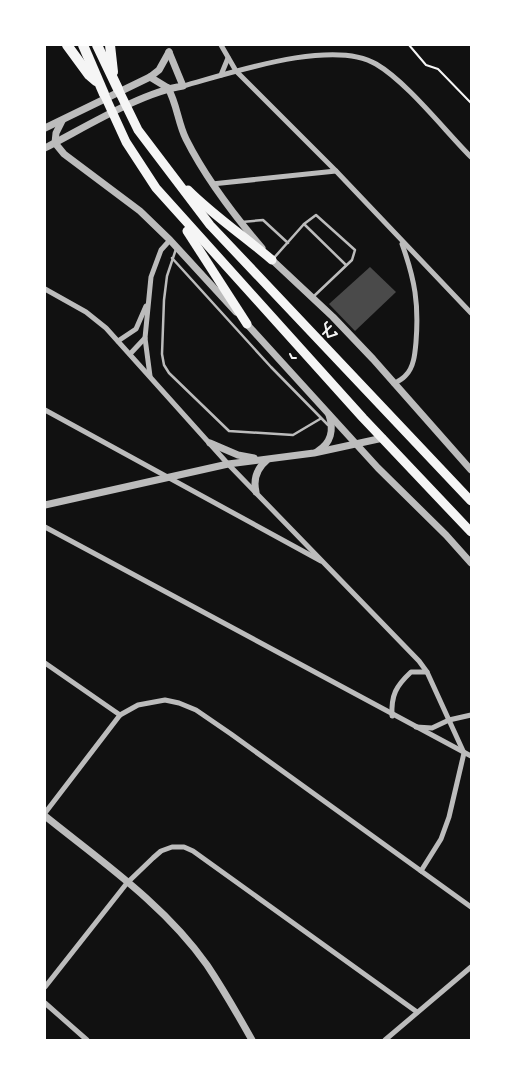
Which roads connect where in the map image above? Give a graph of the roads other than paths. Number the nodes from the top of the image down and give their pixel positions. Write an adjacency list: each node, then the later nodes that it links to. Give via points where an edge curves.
1 (67, 45): 14 (highway)
2 (83, 45): 14 (highway)
3 (97, 45): 10 (highway)
4 (110, 45): 10 (highway)
5 (221, 45): 7 (street)
6 (169, 48): 11 (street); 12 (street)
7 (228, 58): 8 (street); 9 (street)
8 (236, 71): 9 (street); 20 (street, via 334,53 366,58 394,77); 21 (street)
9 (221, 75): 12 (street)
10 (113, 78): 15 (highway)
11 (150, 78): 13 (street); 16 (street)
12 (183, 86): 13 (street)
13 (168, 88): 18 (street); 23 (street, via 186,138)
14 (102, 89): 24 (highway, via 126,142)
15 (118, 89): 22 (highway, via 138,130)
16 (62, 121): 17 (street); 18 (street)
17 (45, 128)
18 (55, 143): 19 (street); 27 (street, via 64,154 121,195)
19 (45, 148)
20 (471, 158)
21 (336, 170): 23 (street); 28 (street)
22 (170, 173): 32 (highway, via 208,211); 57 (highway, via 210,225)
23 (212, 184): 25 (street)
24 (156, 188): 38 (highway); 48 (highway)
25 (240, 223): 29 (lane, via 264,220); 32 (street)
26 (304, 224): 29 (lane); 33 (lane); 33 (lane, via 314,215 319,216 355,250 355,257)
27 (170, 240): 30 (street); 36 (street, via 155,262)
28 (401, 241): 37 (street); 43 (street, via 413,273 418,313 411,367 406,376)
29 (288, 243): 32 (lane)
30 (176, 247): 31 (lane); 38 (street)
31 (172, 258): 46 (lane); 46 (lane, via 164,300 162,354 169,373 229,431 293,435)
32 (272, 260): 35 (street)
33 (346, 266): 35 (lane)
34 (45, 289): 40 (street, via 86,312)
35 (312, 298): 43 (street)
36 (148, 301): 39 (street); 40 (street, via 136,330)
37 (471, 313)
38 (247, 324): 45 (street)
39 (145, 338): 41 (street); 42 (street)
40 (118, 341): 41 (street)
41 (130, 354): 42 (street)
42 (150, 376): 49 (street)
43 (394, 384): 54 (street)
44 (45, 410): 55 (street)
45 (327, 411): 47 (street); 50 (street)
46 (320, 418): 47 (lane)
47 (332, 428): 51 (street, via 326,445)
48 (383, 438): 50 (street); 60 (highway)
49 (210, 444): 52 (street, via 238,455); 53 (street)
50 (358, 444): 51 (street); 62 (street)
51 (314, 453): 52 (street)
52 (267, 459): 53 (street); 56 (street, via 257,470)
53 (228, 464): 55 (street); 56 (street)
54 (471, 470)
55 (170, 478): 58 (street); 61 (street)
56 (256, 492): 61 (street)
57 (471, 501)
58 (45, 505)
59 (45, 527): 67 (street)
60 (471, 532)
61 (327, 564): 64 (street)
62 (471, 564)
63 (45, 663): 65 (street)
64 (427, 672): 67 (street, via 411,672 396,688 392,696); 68 (street)
65 (120, 715): 72 (street); 73 (street, via 138,706 165,700 196,710)
66 (471, 715): 68 (street)
67 (392, 716): 69 (street)
68 (449, 720): 69 (street, via 432,728); 70 (street)
69 (413, 727): 70 (street)
70 (464, 753): 71 (street); 73 (street, via 450,817 441,840)
71 (471, 756)
72 (45, 815): 74 (street)
73 (421, 871): 75 (street)
74 (127, 883): 77 (street); 79 (street, via 161,851 172,847 193,851); 81 (street, via 152,905 206,965)
75 (471, 908)
76 (470, 969): 79 (street)
77 (45, 987)
78 (45, 1003): 80 (street)
79 (417, 1012): 82 (street)
80 (87, 1040)
81 (252, 1040)
82 (385, 1040)

